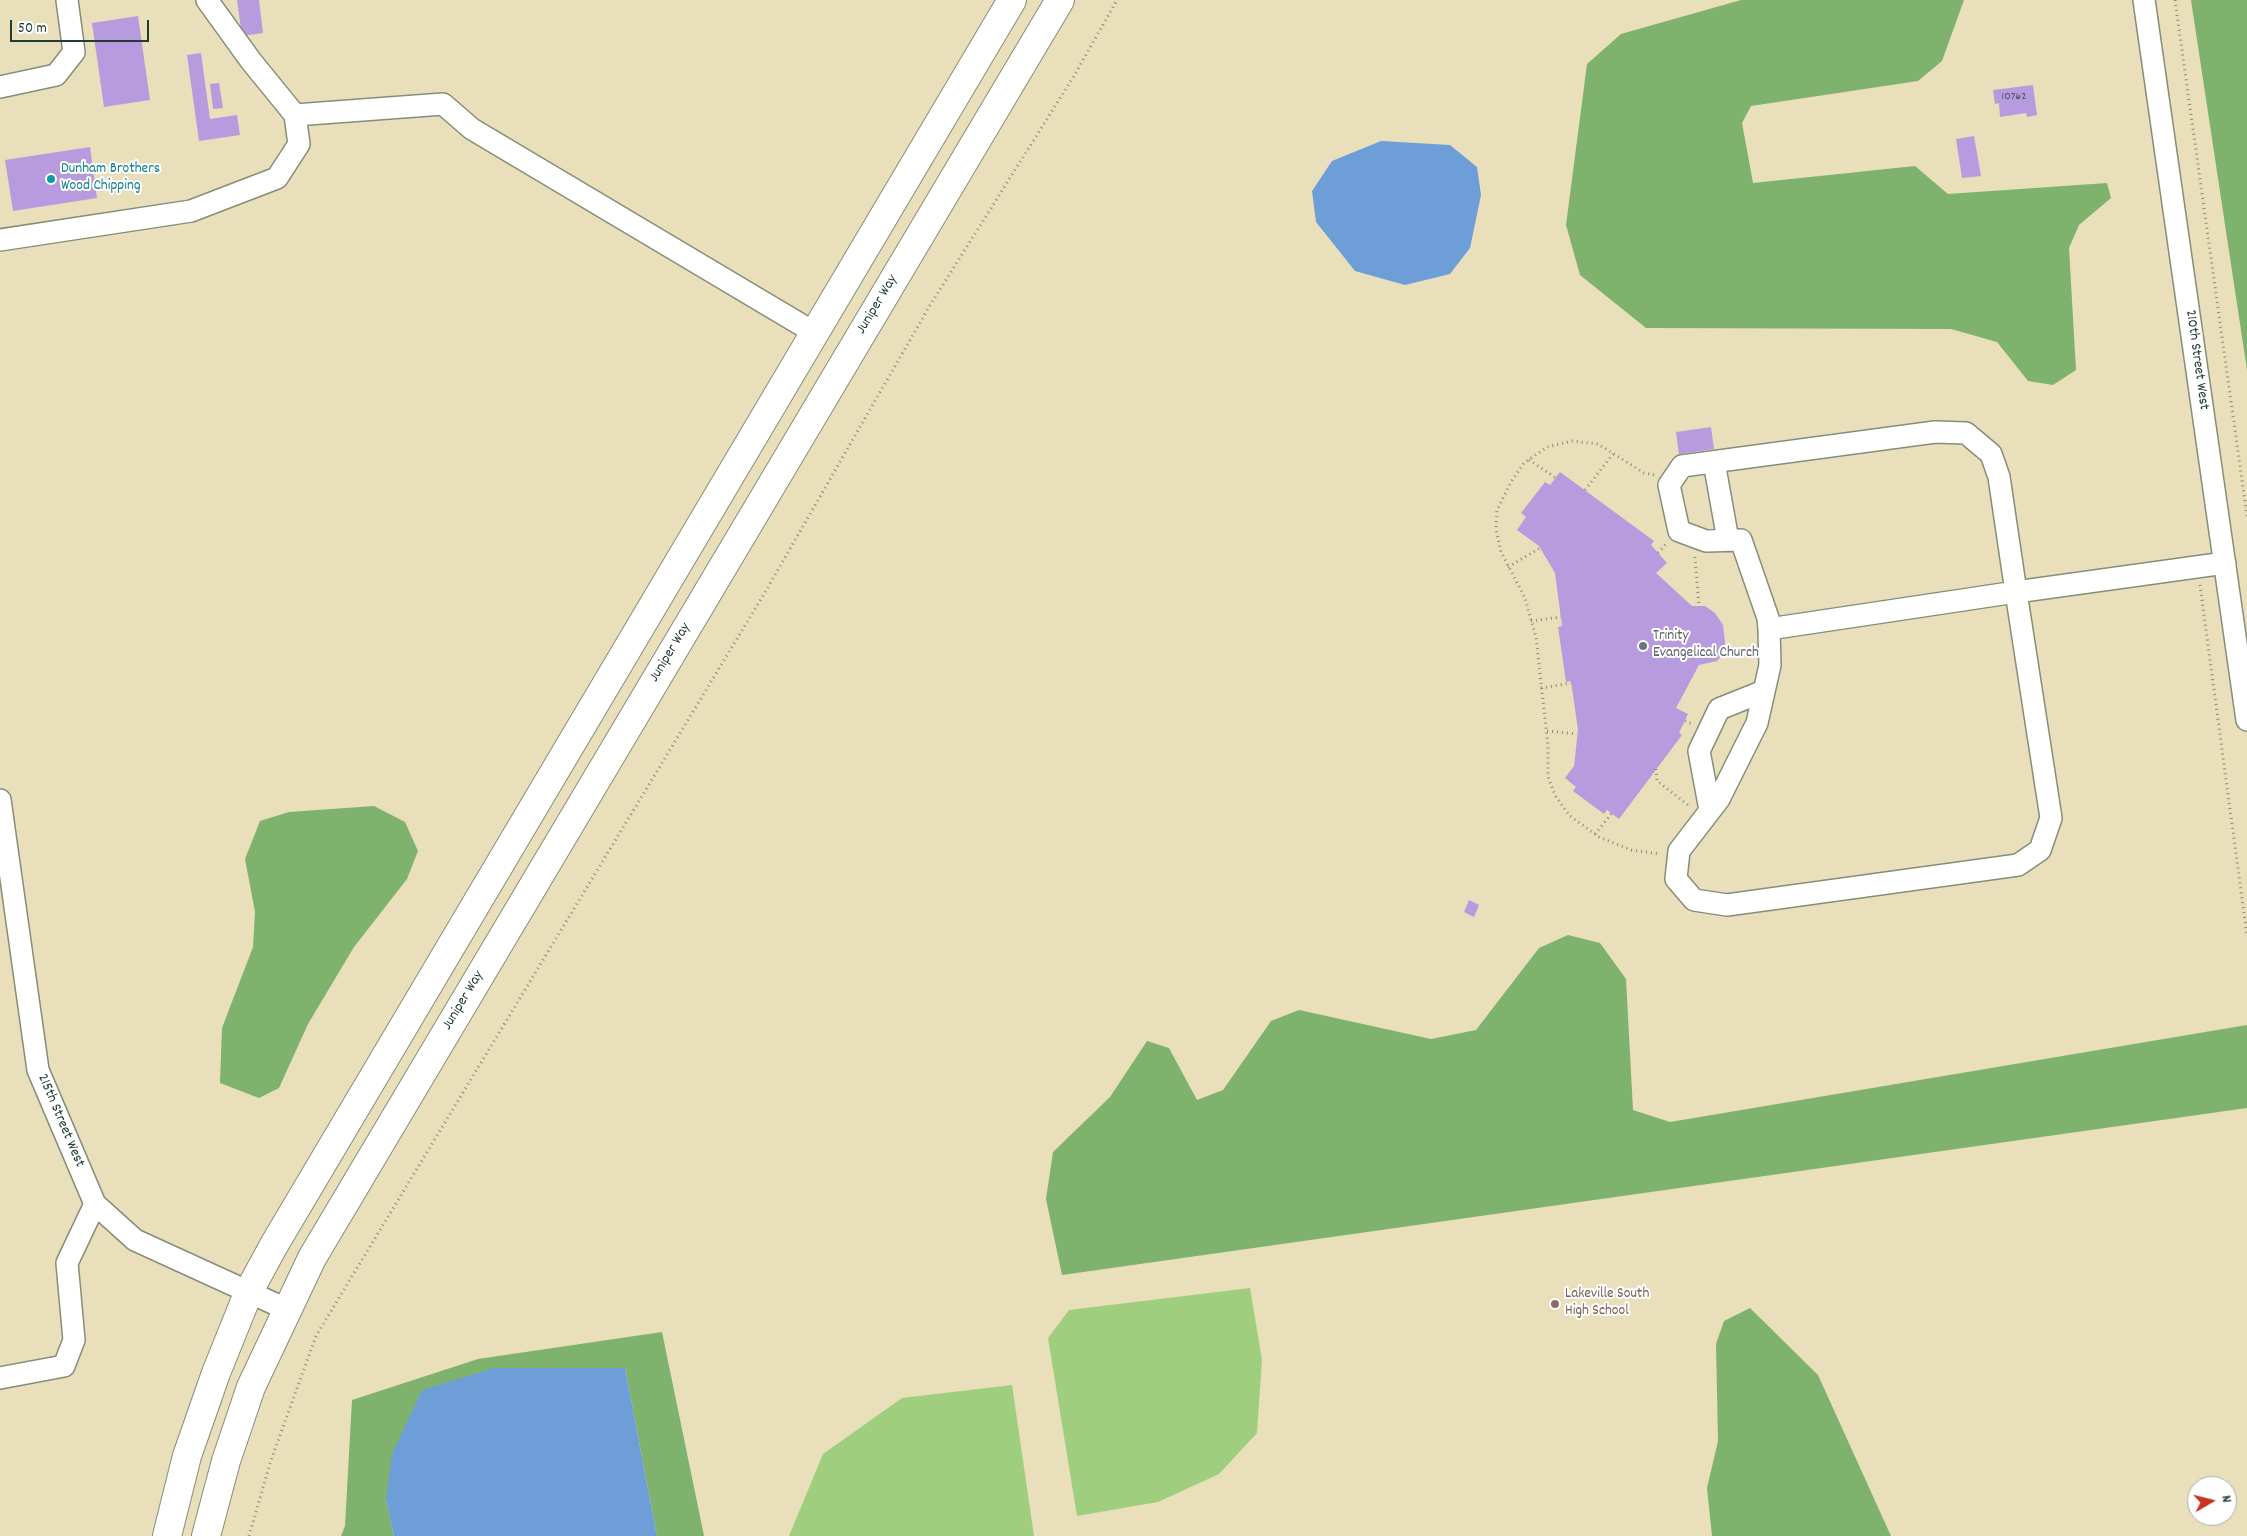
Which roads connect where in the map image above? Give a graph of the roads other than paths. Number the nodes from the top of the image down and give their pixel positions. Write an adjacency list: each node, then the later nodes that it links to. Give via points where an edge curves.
1 (67, 0): 6 (street, via 74,52 56,74)
2 (207, 0): 7 (street)
3 (1012, 0): 9 (main road)
4 (1060, 0): 21 (main road, Juniper Way, via 312,1258)
5 (2144, 0): 12 (street, 210th Street West)
6 (0, 87)
7 (295, 115): 8 (street, via 299,144 277,178 191,211); 9 (street, via 443,104 472,129)
8 (0, 240)
9 (815, 333): 20 (main road)
10 (1714, 462): 11 (street); 11 (street, via 1682,466 1669,485 1679,531 1706,541); 13 (street, via 1935,432 1966,433 1991,454 1999,477)
11 (1728, 540): 14 (street, via 1741,540 1768,618)
12 (2225, 563): 13 (street); 16 (street, 210th Street West)
13 (2016, 592): 14 (street); 18 (street, via 2051,818 2040,850 2018,865 1727,905 1694,900 1676,879 1679,851)
14 (1768, 629): 15 (street, via 1770,665)
15 (1764, 691): 18 (street, via 1757,723 1719,799); 18 (street, via 1719,709 1699,751)
16 (2247, 720)
17 (0, 800): 19 (street, 215th Street West, via 38,1070)
18 (1710, 810)
19 (95, 1204): 20 (street, 215th Street West, via 135,1240); 22 (street, via 67,1263 74,1340 64,1366)
20 (249, 1291): 21 (street, 215th Street West); 23 (main road, via 187,1456)
21 (286, 1309): 24 (main road, via 252,1386 226,1461)
22 (0, 1378)
23 (167, 1536)
24 (206, 1536)

